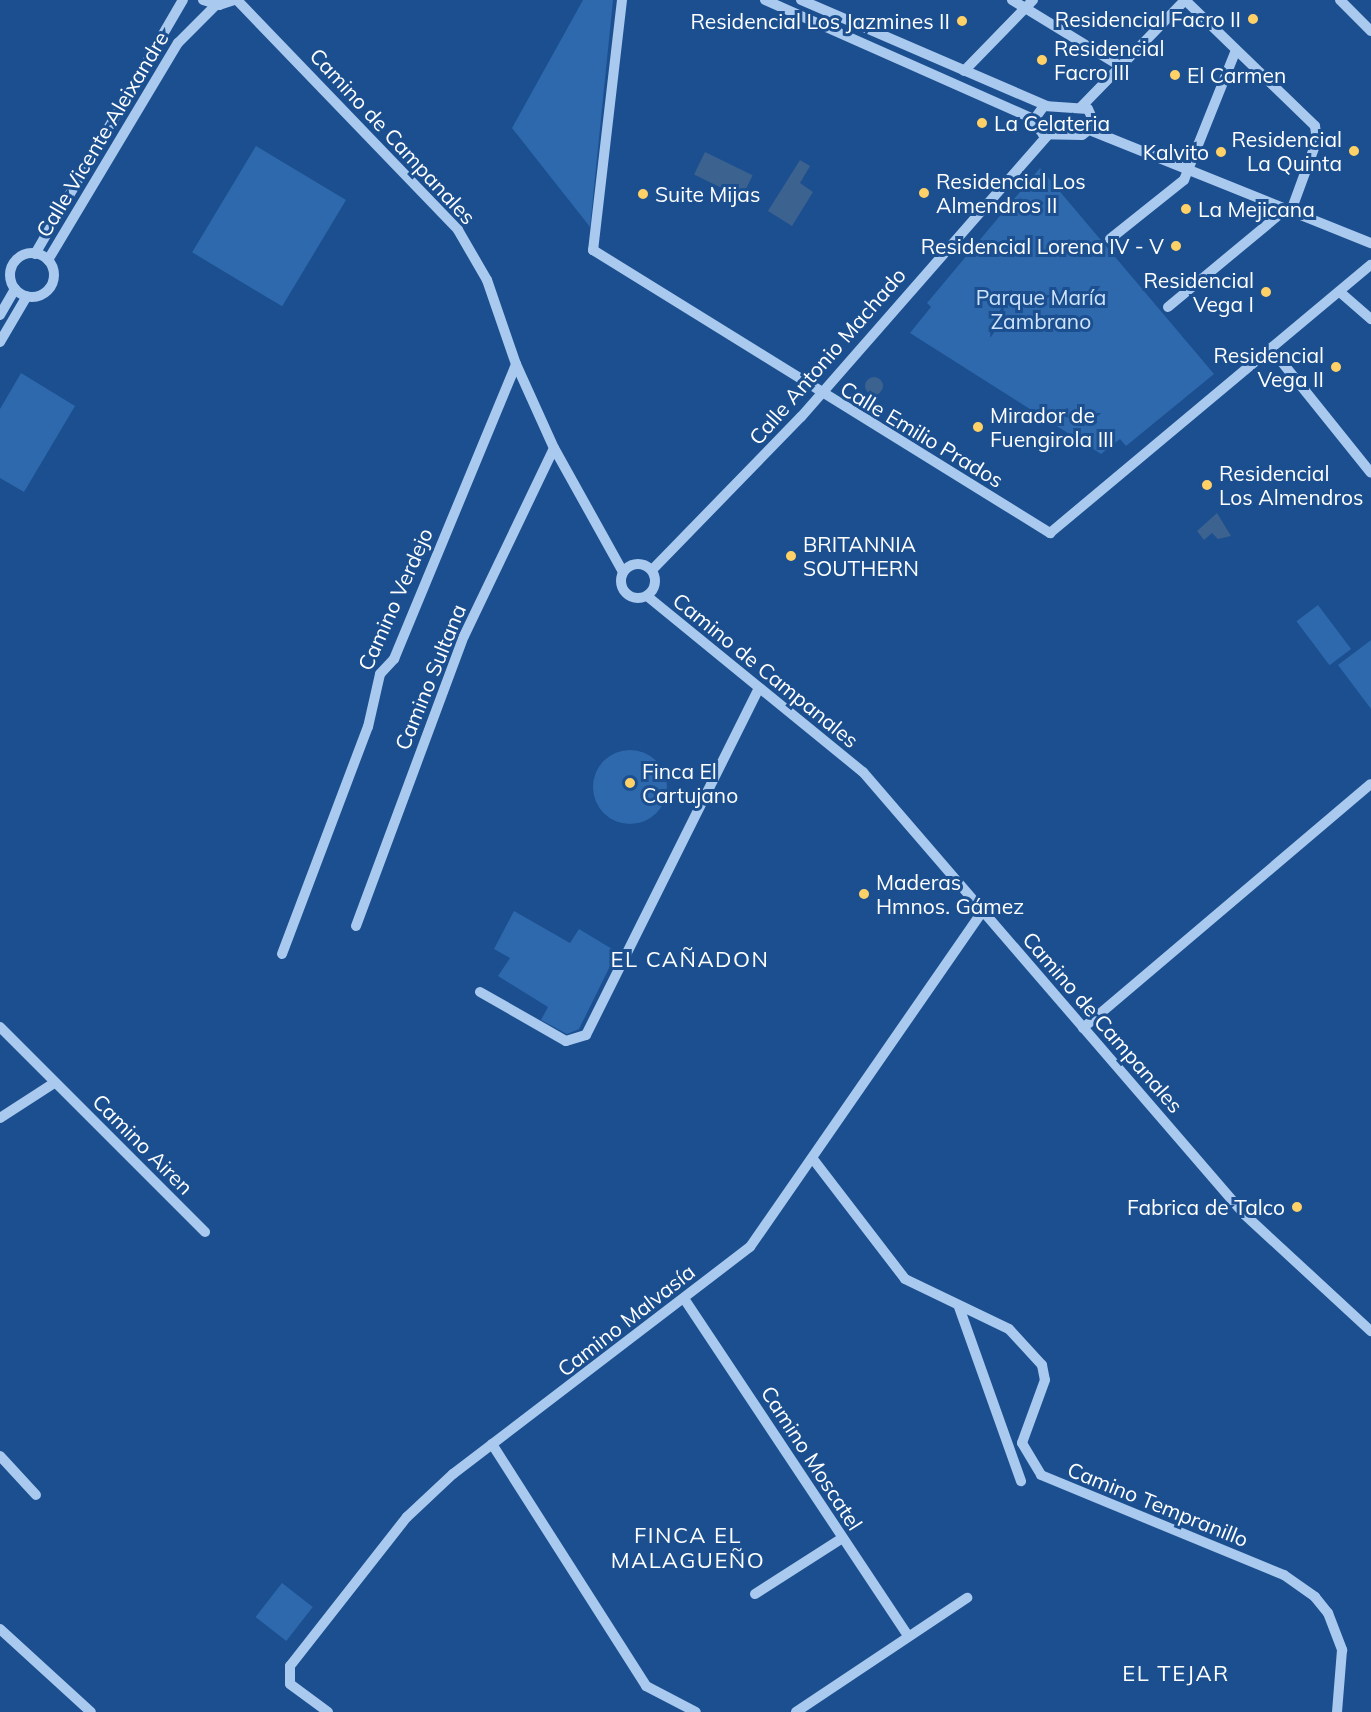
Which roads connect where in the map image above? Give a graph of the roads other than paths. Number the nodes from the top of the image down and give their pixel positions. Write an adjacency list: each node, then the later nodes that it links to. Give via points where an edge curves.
1 (183, 0): 25 (street)
2 (203, 0): 11 (street)
3 (235, 0): 11 (street); 36 (street, Camino de Campanales, via 458,230 487,280)
4 (622, 0): 37 (street, Calle Emilio Prados, via 593,250)
5 (765, 0): 18 (street)
6 (801, 0): 15 (street)
7 (1012, 0): 10 (street)
8 (1185, 0): 13 (street); 14 (street)
9 (1340, 0): 12 (street)
10 (1029, 4): 14 (street); 15 (street)
11 (216, 5): 26 (street, Calle Vicente Aleixandre, via 178,43)
12 (1371, 31)
13 (1236, 50): 21 (street); 22 (street, via 1318,132)
14 (1120, 66): 17 (street)
15 (964, 71): 16 (street)
16 (1047, 106): 17 (street); 18 (street)
17 (1081, 107): 19 (street, via 1094,116)
18 (1033, 119): 20 (street, via 1039,132)
19 (1092, 131): 20 (street); 21 (street)
20 (1049, 134): 37 (street, Calle Antonio Machado)
21 (1190, 168): 22 (street); 23 (street, via 1184,180)
22 (1289, 210): 24 (street); 31 (street)
23 (1110, 239)
24 (1371, 243)
25 (35, 254): 26 (street, Calle Vicente Aleixandre); 28 (street, Calle Vicente Aleixandre, via 14,264)
26 (48, 260): 30 (street, Calle Vicente Aleixandre, via 54,275 49,289)
27 (1371, 265): 29 (street)
28 (15, 289): 30 (street); 32 (street)
29 (1341, 292): 33 (street); 35 (street)
30 (27, 296): 34 (street)
31 (1168, 307)
32 (0, 315)
33 (1371, 319)
34 (0, 342)
35 (1273, 351): 37 (street, Calle Emilio Prados, via 1050,533); 39 (street)
36 (516, 364): 38 (street, Camino de Campanales); 47 (street, Camino Verdejo, via 394,659 380,674 368,727)
37 (820, 395): 40 (street, Calle Antonio Machado)
38 (554, 448): 41 (street, Camino de Campanales); 46 (street, Camino Sultana, via 464,636)
39 (1371, 473)
40 (652, 570): 41 (street, via 635,564); 42 (street, via 656,581)
41 (623, 572): 42 (street, via 626,594)
42 (647, 596): 43 (street, Camino de Campanales)
43 (759, 688): 45 (street, Camino de Campanales, via 863,772); 48 (street, via 586,1035 566,1041)
44 (1371, 784): 50 (street)
45 (982, 912): 50 (street, Camino de Campanales); 53 (street, Camino Malvasía)
46 (356, 926)
47 (282, 954)
48 (480, 992)
49 (0, 1027): 51 (street, Camino Airen)
50 (1083, 1028): 57 (street, Camino de Campanales, via 1244,1214)
51 (54, 1083): 52 (street); 54 (street, Camino Airen)
52 (0, 1118)
53 (813, 1159): 55 (street, Camino Malvasía, via 750,1247); 56 (street, Camino Tempranillo, via 905,1280)
54 (205, 1232)
55 (685, 1300): 58 (street, Camino Malvasía); 62 (street, Camino Moscatel)
56 (959, 1307): 60 (street); 71 (street, Camino Tempranillo, via 1009,1329 1046,1371 1022,1443 1041,1474 1284,1575 1315,1597 1328,1613 1342,1650)
57 (1371, 1331)
58 (492, 1444): 68 (street, Camino Malvasía, via 407,1517 290,1666 290,1684); 69 (street, via 646,1686)
59 (0, 1456): 61 (street)
60 (1021, 1481)
61 (36, 1495)
62 (842, 1539): 63 (street); 66 (street, Camino Moscatel)
63 (755, 1594)
64 (967, 1598): 66 (street)
65 (0, 1629): 67 (street)
66 (908, 1636): 70 (street)
67 (91, 1712)
68 (328, 1712)
69 (696, 1712)
70 (796, 1712)
71 (1337, 1712)

